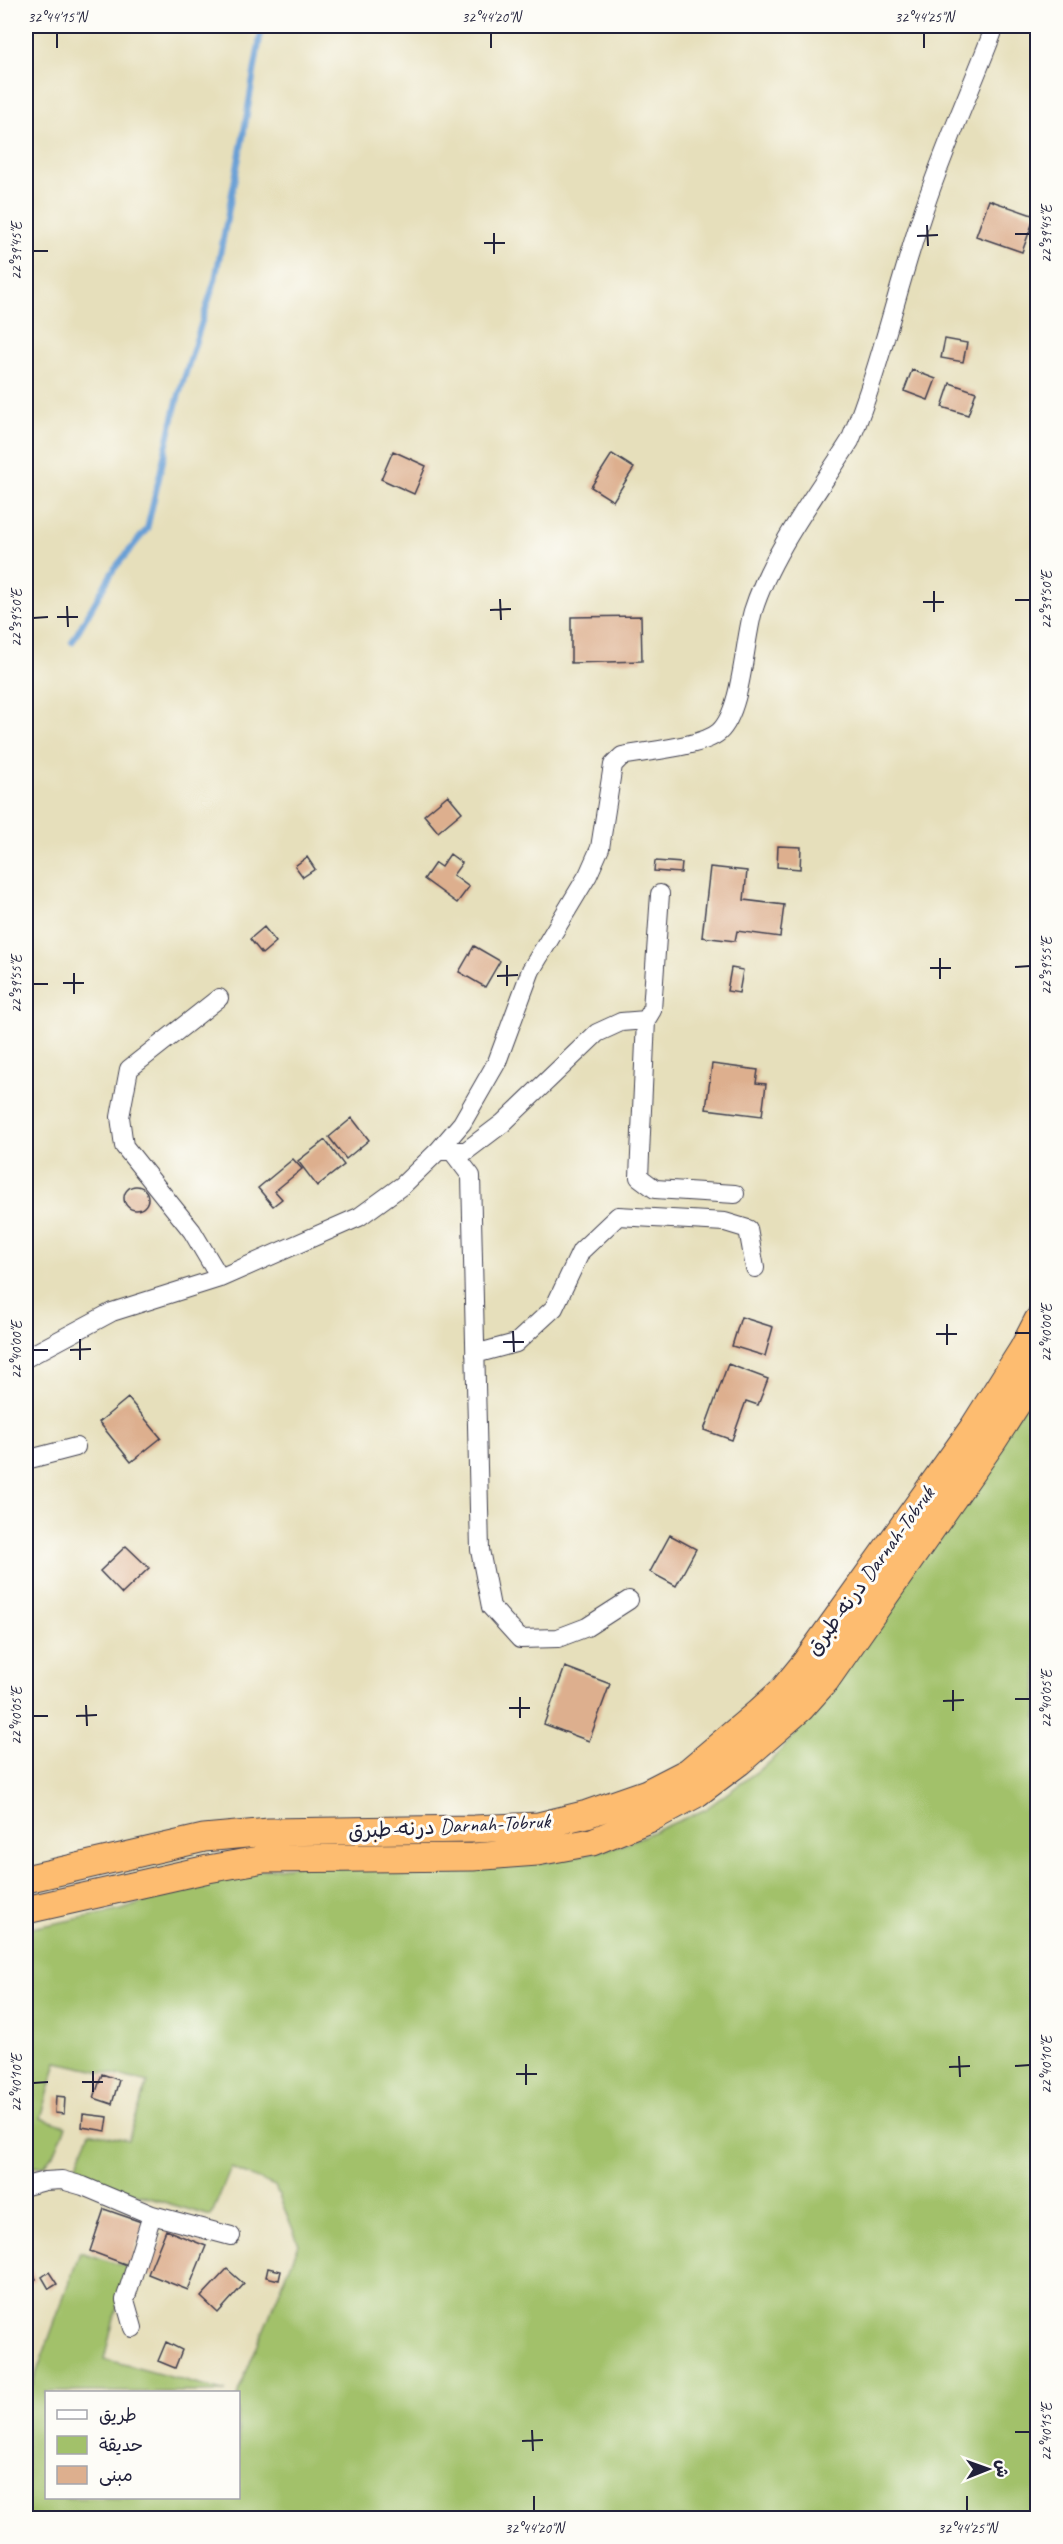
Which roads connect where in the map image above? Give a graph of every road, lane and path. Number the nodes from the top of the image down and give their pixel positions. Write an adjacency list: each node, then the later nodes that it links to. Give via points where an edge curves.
1 (995, 26): 5 (street, via 946,144 850,441 777,557 753,610 734,706 727,722 705,741 622,756 613,765 600,848 531,970 497,1062)
2 (660, 894): 4 (street, via 652,1010)
3 (219, 998): 8 (street, via 129,1069 120,1117 124,1146 192,1231)
4 (646, 1020): 5 (street, via 621,1022 597,1033 503,1123 466,1151); 6 (street, via 639,1177 655,1189)
5 (445, 1151): 8 (street, via 359,1217); 10 (street, via 471,1176)
6 (735, 1194)
7 (755, 1268): 10 (street, via 748,1229 725,1222 618,1216 581,1251 554,1308 516,1343)
8 (220, 1278): 11 (street, via 112,1312)
9 (1038, 1320): 16 (highway, درنه-طبرق Darnah-Tobruk, via 973,1428 805,1663 783,1690 688,1772 647,1793 538,1826 269,1832 204,1838)
10 (475, 1354): 15 (street, via 480,1550 491,1607 520,1639 558,1638 587,1627)
11 (26, 1358)
12 (1038, 1371): 17 (highway, درنه-طبرق Darnah-Tobruk, via 826,1680 801,1708 739,1762 696,1794 651,1818 592,1842 537,1852 473,1857 264,1859)
13 (76, 1447): 14 (street)
14 (26, 1460)
15 (629, 1600)
16 (26, 1879)
17 (26, 1910)
18 (27, 2190): 19 (street, via 45,2181 63,2180)
19 (152, 2215): 20 (street); 21 (street, via 125,2300)
20 (231, 2236)
21 (133, 2328)

